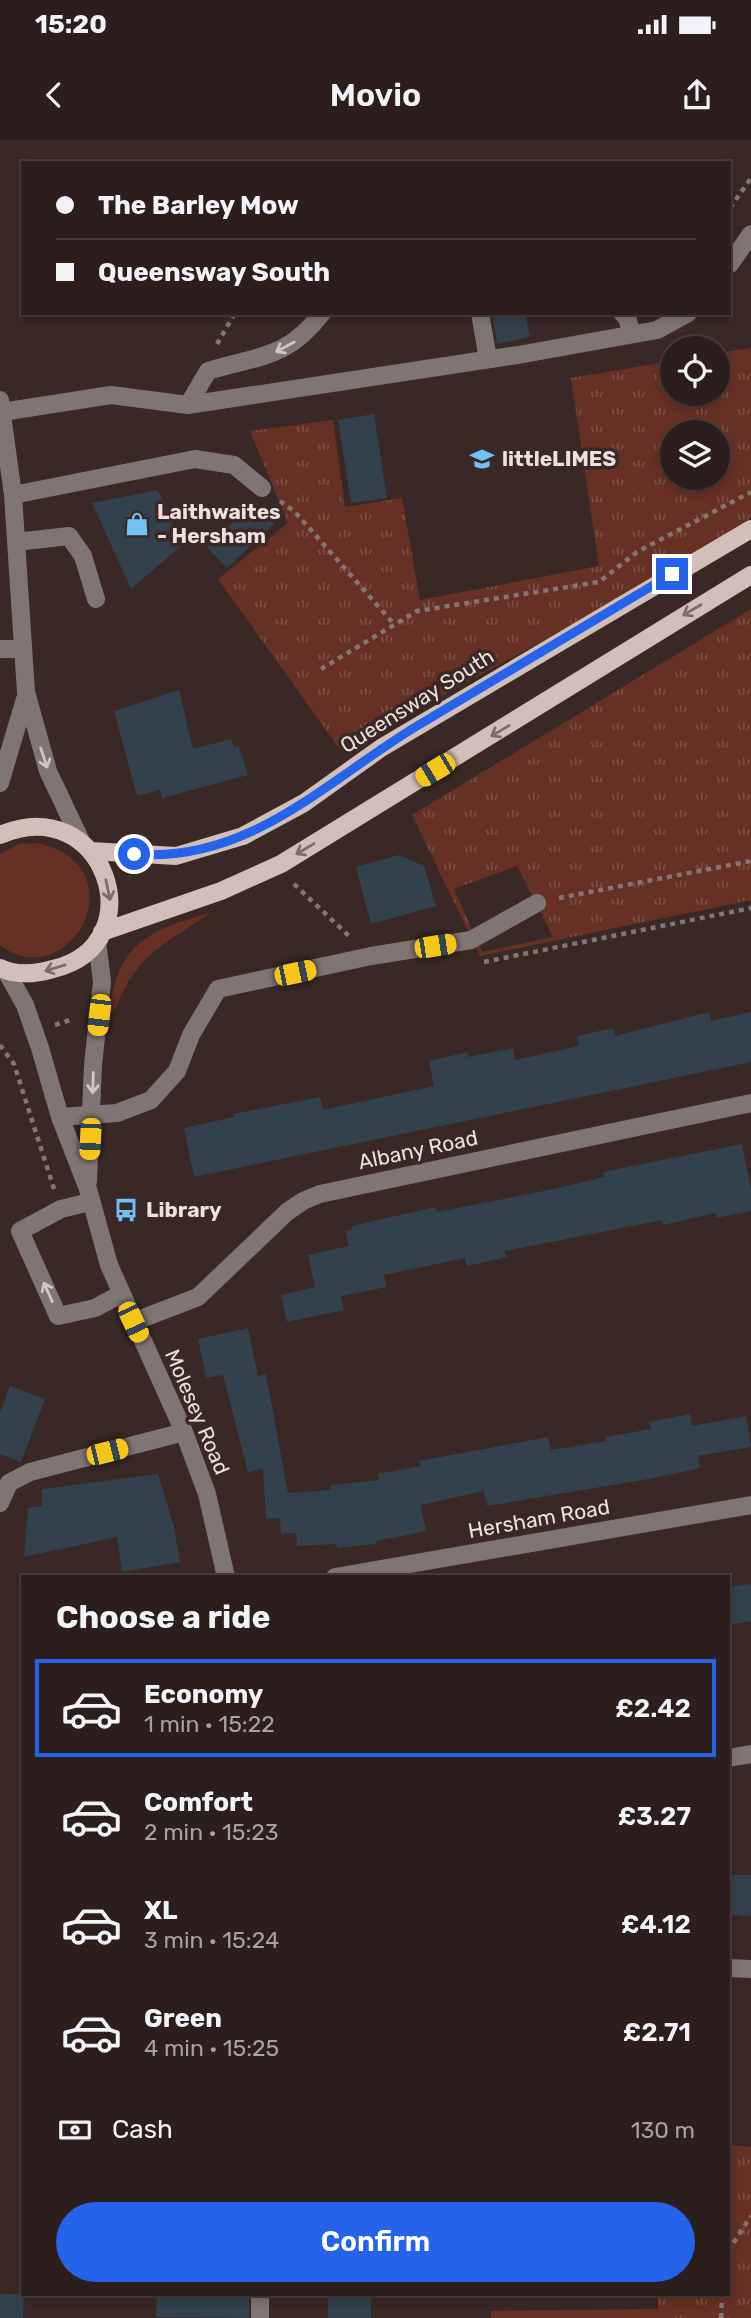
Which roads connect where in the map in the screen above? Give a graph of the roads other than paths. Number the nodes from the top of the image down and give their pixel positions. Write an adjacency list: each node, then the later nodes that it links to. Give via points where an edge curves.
1 (751, 234): 2 (street)
2 (731, 263)
3 (320, 315): 9 (street, one-way to 9, via 284,350 208,371)
4 (480, 315): 8 (street)
5 (624, 315): 7 (street)
6 (684, 315): 7 (street, via 657,330)
7 (632, 334): 8 (street)
8 (488, 359): 9 (street)
9 (188, 405): 10 (street, via 111,395)
10 (1, 406): 12 (street)
11 (262, 488): 12 (street, via 234,465 195,459)
12 (13, 495): 13 (street)
13 (7, 514): 15 (street)
14 (751, 529): 23 (main road, Queensway South, via 392,741 304,803 243,836 176,856)
15 (16, 542): 17 (street, via 69,536 83,556); 19 (street)
16 (751, 575): 25 (main road, one-way to 25, via 281,864)
17 (96, 599)
18 (0, 649): 19 (street)
19 (23, 649): 20 (street)
20 (26, 692): 21 (street); 23 (street, one-way to 23, via 48,771)
21 (0, 783)
22 (0, 835): 23 (main road, Queensway South, via 45,827 61,830)
23 (86, 846): 25 (main road, one-way to 25, via 110,893 108,918)
24 (537, 903): 28 (street, via 464,941 218,989 166,1087 136,1108)
25 (99, 936): 26 (main road, one-way to 26, via 87,952 60,968 25,974); 28 (street, Molesey Road, one-way to 28, via 102,982)
26 (3, 970): 29 (street, Molesey Road, via 25,1005)
27 (751, 1103): 32 (street, Albany Road, via 320,1194 287,1212 198,1297)
28 (91, 1113): 29 (street); 30 (street, Molesey Road)
29 (60, 1117): 30 (street, Molesey Road)
30 (89, 1195): 31 (street, Molesey Road); 31 (street, one-way to 30, via 95,1308 58,1316 20,1231)
31 (121, 1294): 32 (street, Molesey Road)
32 (133, 1322): 33 (street, Molesey Road)
33 (184, 1432): 34 (street, via 30,1472 9,1483); 36 (street, Molesey Road, via 207,1494)
34 (0, 1503)
35 (751, 1505): 37 (street, Hersham Road)
36 (226, 1575)
37 (347, 1575)
38 (751, 1754): 39 (street)
39 (730, 1758)
40 (730, 1968): 41 (street)
41 (751, 1969)
42 (260, 2296): 43 (street)
43 (260, 2318)

